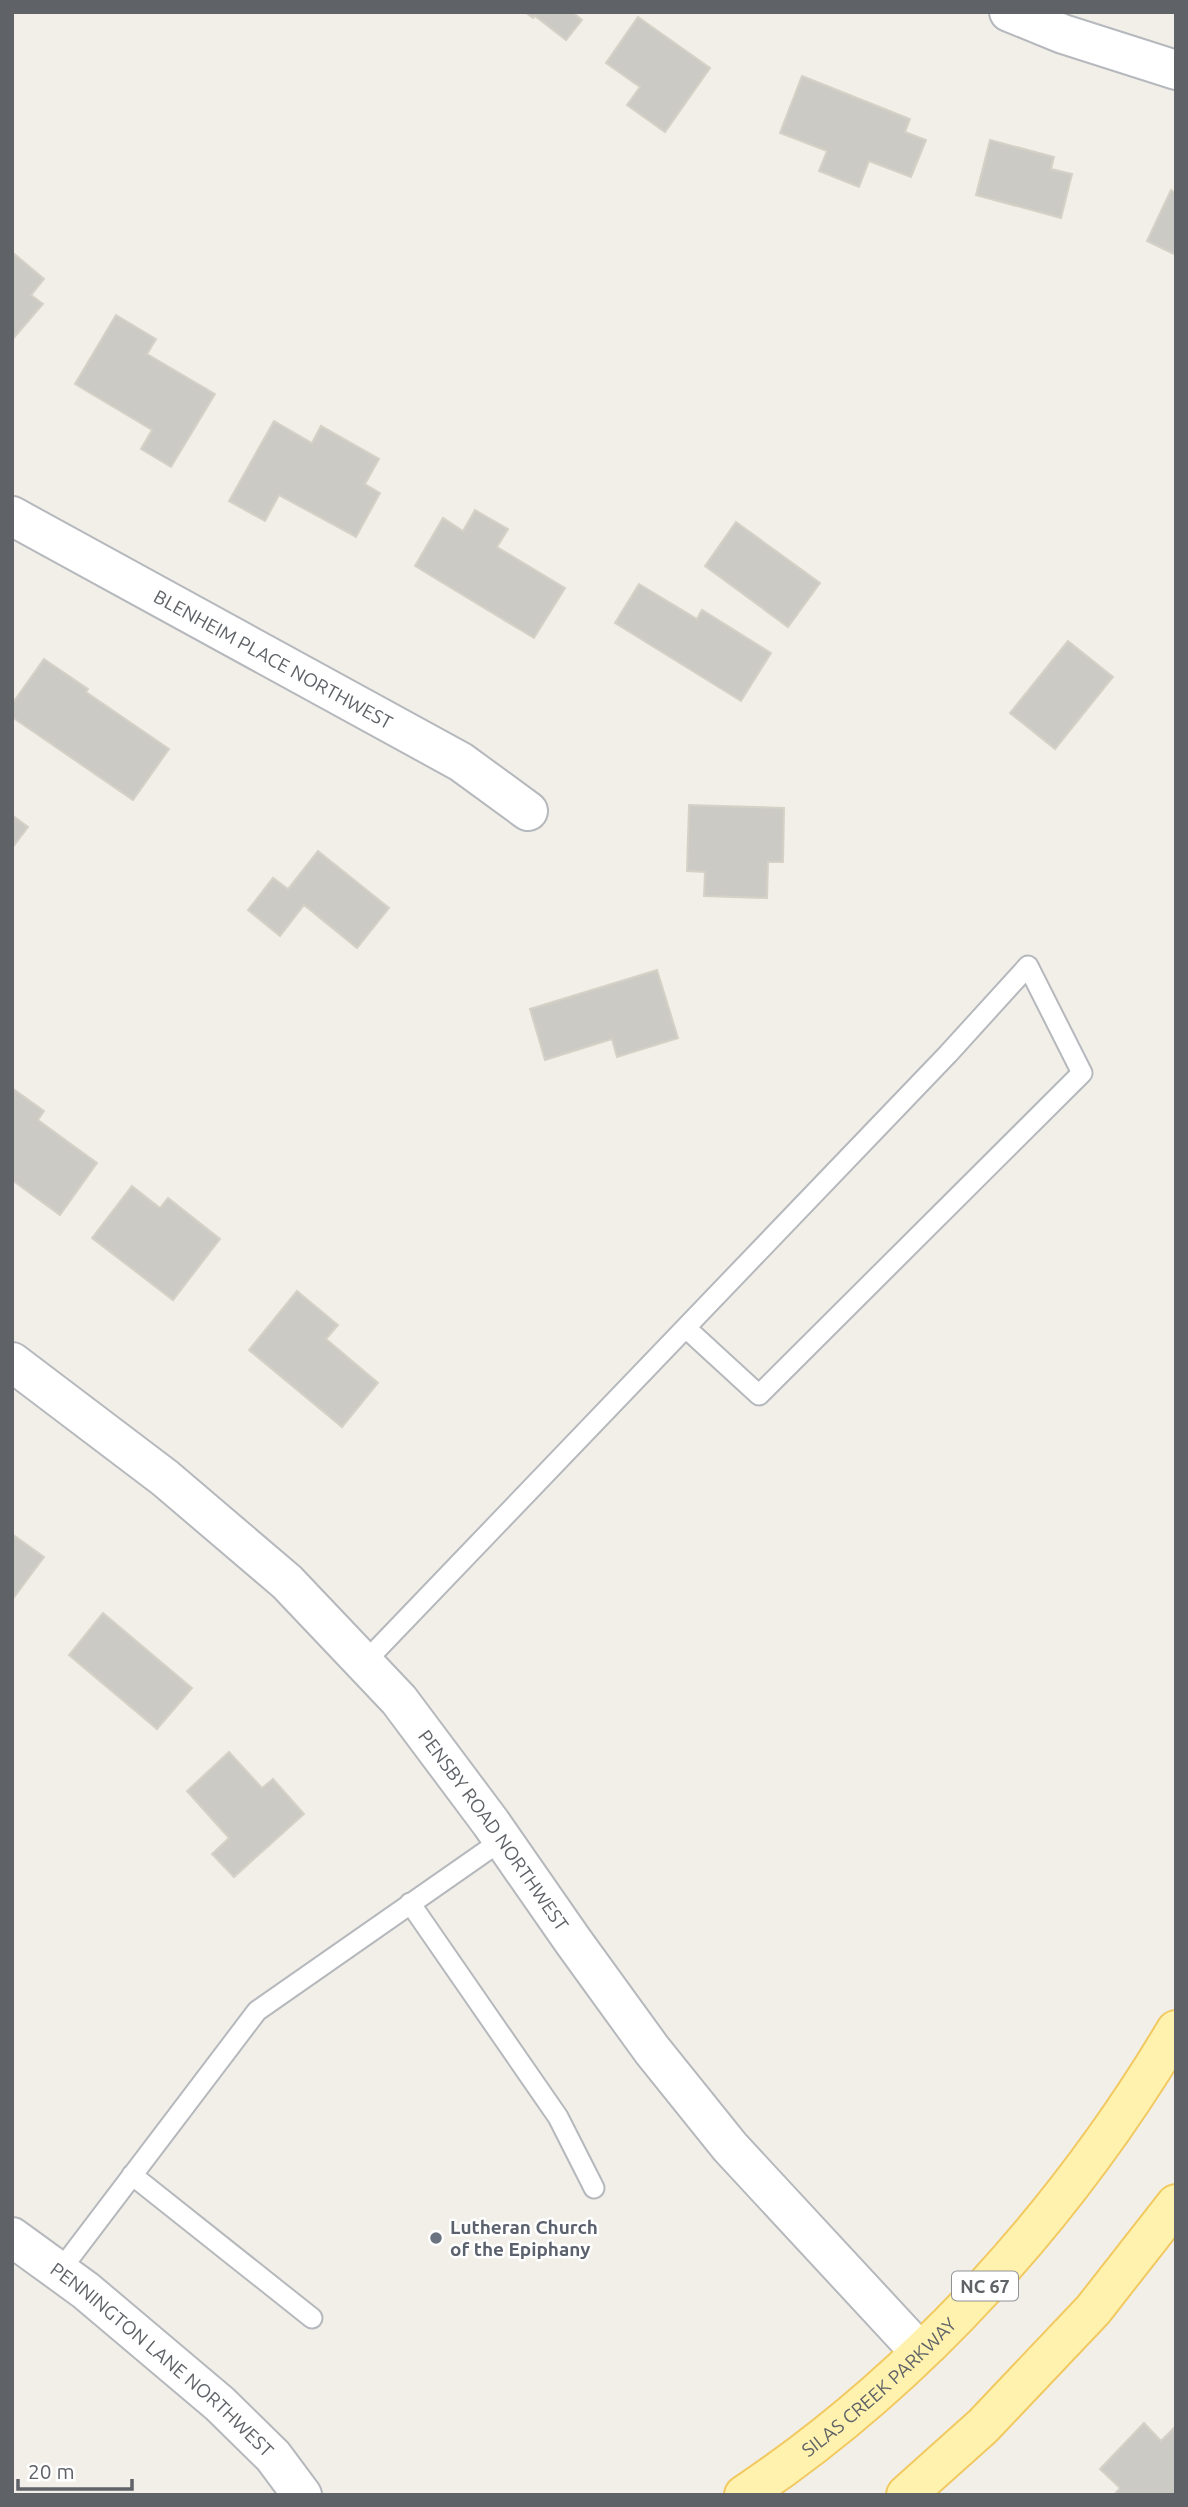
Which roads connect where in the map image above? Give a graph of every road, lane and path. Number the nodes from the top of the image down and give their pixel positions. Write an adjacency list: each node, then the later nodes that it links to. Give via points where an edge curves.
1 (1009, 12): 2 (street)
2 (1176, 70)
3 (14, 520): 4 (street, BLENHEIM PLACE NORTHWEST, via 461,762)
4 (528, 811)
5 (686, 1328): 5 (lane, via 948,1054 1028,966 1082,1073 759,1395); 7 (lane)
6 (12, 1362): 7 (street, PENSBY ROAD NORTHWEST, via 165,1478 287,1581)
7 (364, 1663): 8 (street, PENSBY ROAD NORTHWEST, via 399,1700)
8 (502, 1840): 9 (lane); 17 (street, PENSBY ROAD NORTHWEST, via 652,2050 730,2147)
9 (410, 1903): 11 (lane, via 257,2011); 12 (lane, via 558,2118)
10 (1176, 2030): 17 (main road, SILAS CREEK PARKWAY / NC 67, via 1116,2123 1046,2217)
11 (132, 2175): 15 (lane); 16 (lane)
12 (594, 2188)
13 (1176, 2204): 20 (main road, via 1093,2310 983,2426)
14 (12, 2238): 15 (street, PENNINGTON LANE NORTHWEST)
15 (59, 2272): 18 (street, PENNINGTON LANE NORTHWEST, via 220,2404 272,2456)
16 (312, 2318)
17 (920, 2352): 19 (main road, SILAS CREEK PARKWAY / NC 67, via 845,2418)
18 (302, 2495)
19 (744, 2495)
20 (905, 2495)

